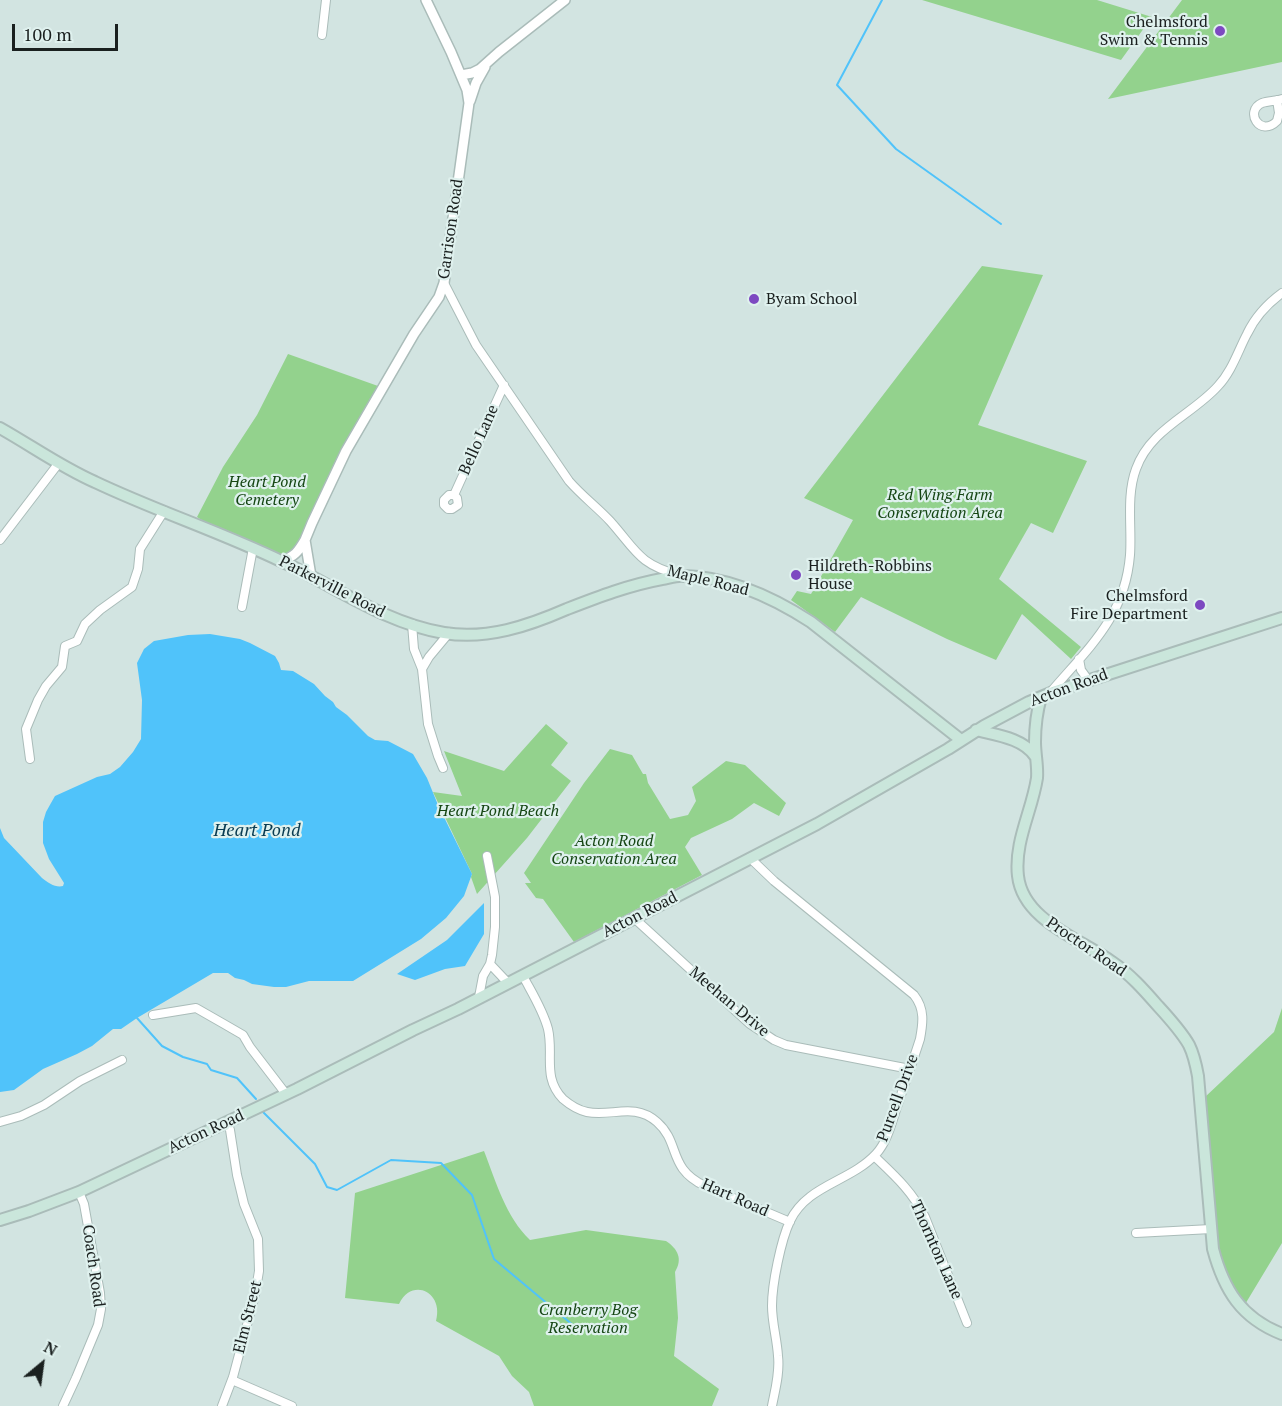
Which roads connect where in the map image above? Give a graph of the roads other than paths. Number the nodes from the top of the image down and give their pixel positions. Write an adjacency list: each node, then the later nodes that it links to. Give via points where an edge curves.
1 (326, 0): 4 (street)
2 (426, 0): 6 (street, Garrison Road)
3 (565, 0): 5 (street)
4 (322, 35)
5 (486, 65): 6 (street, via 472,74); 7 (street)
6 (461, 75): 7 (street, Garrison Road)
7 (469, 103): 8 (street, Garrison Road)
8 (444, 283): 10 (street, Maple Road); 16 (street, Garrison Road, via 346,451)
9 (1282, 293): 25 (street, via 1252,325 1217,388 1164,429 1143,453 1132,485 1125,588 1111,618)
10 (504, 385): 13 (street, Bello Lane); 19 (street, Maple Road, via 569,481 635,552 656,567)
11 (0, 428): 12 (main road, Parkerville Road)
12 (58, 464): 14 (main road, Parkerville Road); 15 (street)
13 (454, 495)
14 (164, 511): 17 (main road, Parkerville Road); 32 (street, via 140,549 132,587 85,624 77,641 64,646 62,667 46,686 26,729)
15 (0, 540)
16 (305, 540): 18 (street, Garrison Road, via 294,556); 20 (street)
17 (254, 548): 18 (main road, Parkerville Road); 21 (street)
18 (282, 561): 20 (main road, Parkerville Road)
19 (683, 575): 24 (main road, Parkerville Road, via 617,590 497,633); 30 (main road, Maple Road, via 730,584 798,614)
20 (311, 576): 23 (main road, Parkerville Road, via 389,617)
21 (242, 607)
22 (1282, 618): 27 (main road, Acton Road)
23 (412, 624): 24 (main road, Parkerville Road); 26 (street, via 414,649)
24 (449, 633): 26 (street)
25 (1079, 658): 27 (street); 28 (street)
26 (422, 669): 33 (street, via 428,724)
27 (1089, 681): 28 (main road, Acton Road)
28 (1045, 695): 29 (main road, Acton Road); 31 (main road, Proctor Road, via 1036,727)
29 (976, 730): 30 (main road, Acton Road); 31 (main road, via 1010,739 1030,748)
30 (961, 740): 35 (main road, Acton Road, via 817,824)
31 (1035, 756): 51 (main road, Proctor Road, via 1035,785 1018,858 1020,887 1043,918 1110,960 1131,978 1188,1044 1198,1076)
32 (30, 759)
33 (443, 768)
34 (487, 856): 37 (street, via 495,897)
35 (750, 858): 36 (main road, Acton Road); 43 (street, Purcell Drive, via 920,1002 920,1039)
36 (634, 918): 38 (main road, Acton Road); 43 (street, Meehan Drive, via 750,1024 774,1040)
37 (490, 964): 39 (street); 40 (street)
38 (523, 976): 39 (main road, Acton Road); 50 (street, Hart Road, via 546,1022 550,1075 564,1099 587,1112 628,1111 648,1116 664,1130 680,1167 692,1178)
39 (508, 983): 40 (main road, Acton Road)
40 (479, 997): 44 (main road, Acton Road)
41 (153, 1015): 44 (street, via 196,1008 233,1029 243,1035)
42 (122, 1060): 45 (street, via 21,1116)
43 (910, 1069): 47 (street, Purcell Drive, via 888,1133)
44 (286, 1094): 46 (main road, Acton Road)
45 (0, 1122)
46 (227, 1122): 48 (main road, Acton Road); 55 (street, Elm Street, via 244,1204 258,1239 260,1271)
47 (874, 1156): 50 (street, Purcell Drive, via 809,1197); 53 (street, Thornton Lane, via 916,1201)
48 (79, 1192): 49 (main road, Acton Road); 56 (street, Coach Road, via 101,1309 98,1325)
49 (0, 1220)
50 (790, 1222): 59 (street, Purcell Drive, via 773,1296 778,1365)
51 (1211, 1229): 52 (street); 54 (main road, Proctor Road, via 1217,1264 1230,1293 1251,1317)
52 (1136, 1233)
53 (968, 1323)
54 (1282, 1334)
55 (232, 1380): 57 (street, Elm Street); 58 (street)
56 (63, 1406)
57 (222, 1406)
58 (292, 1406)
59 (772, 1406)

